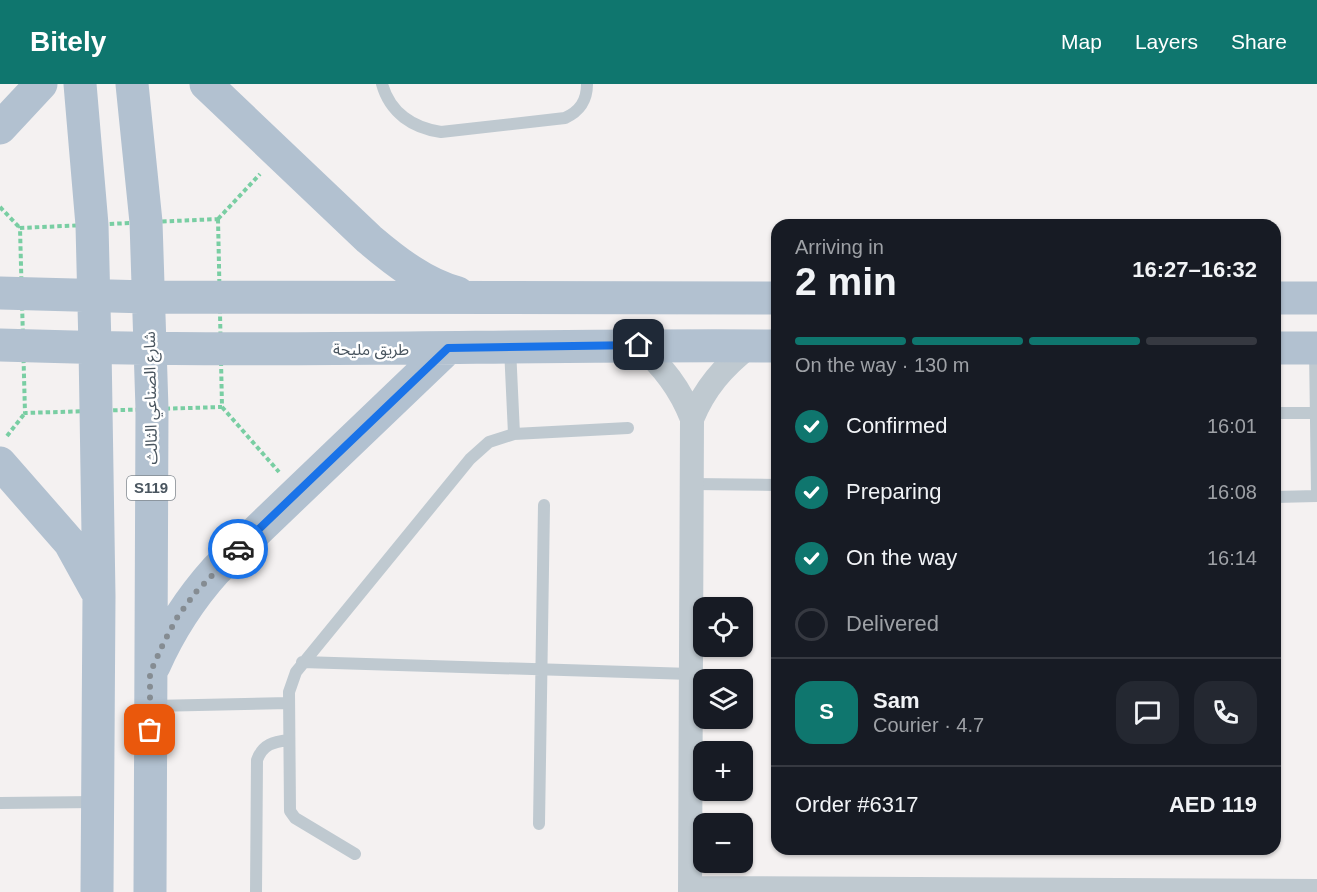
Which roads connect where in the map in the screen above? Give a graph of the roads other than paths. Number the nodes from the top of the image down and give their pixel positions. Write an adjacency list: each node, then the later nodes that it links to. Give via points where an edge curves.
1 (41, 84): 7 (main road)
2 (80, 84): 9 (main road, via 92,225)
3 (132, 84): 10 (main road, شارع الصناعي الثالث / S119, via 146,222)
4 (206, 84): 11 (main road, via 394,260 451,291)
5 (382, 84): 6 (lane, via 402,117 414,125 441,132 565,118 584,102)
6 (587, 84)
7 (0, 128)
8 (0, 293): 9 (main road)
9 (92, 296): 10 (main road); 18 (main road)
10 (148, 297): 11 (main road); 20 (main road, شارع الصناعي الثالث / S119)
11 (480, 298): 12 (main road)
12 (771, 298)
13 (1281, 298): 14 (main road)
14 (1317, 298)
15 (0, 345): 18 (main road, طريق مليحة)
16 (639, 345): 17 (main road, طريق مليحة); 19 (main road, طريق مليحة); 26 (street, via 672,379)
17 (763, 346): 26 (street, via 734,358 715,378)
18 (94, 347): 20 (main road, طريق مليحة); 35 (main road)
19 (510, 347): 21 (main road, طريق مليحة); 28 (lane)
20 (150, 348): 21 (main road, طريق مليحة); 38 (main road, شارع الصناعي الثالث / S119)
21 (448, 348): 38 (main road, via 216,570 178,616)
22 (1281, 348): 23 (main road)
23 (1316, 348): 25 (lane)
24 (1281, 413): 25 (lane)
25 (1316, 413): 32 (lane)
26 (692, 419): 30 (street)
27 (628, 428): 28 (lane)
28 (514, 434): 36 (lane, via 489,442 474,455)
29 (3, 450): 35 (main road, via 81,559)
30 (692, 484): 31 (lane); 39 (street)
31 (771, 485)
32 (1317, 495): 33 (lane)
33 (1281, 497)
34 (544, 505): 37 (lane)
35 (99, 596): 43 (main road)
36 (302, 662): 37 (lane); 40 (lane, via 291,682)
37 (541, 670): 39 (lane); 45 (lane)
38 (150, 673): 41 (main road, شارع الصناعي الثالث / S119)
39 (691, 674): 47 (street)
40 (289, 703): 41 (lane); 42 (lane)
41 (150, 706): 51 (main road, شارع الصناعي الثالث / S119)
42 (289, 740): 46 (lane, via 292,815); 52 (lane, via 265,746 257,760)
43 (98, 802): 44 (lane); 50 (main road)
44 (0, 803)
45 (539, 824)
46 (355, 854)
47 (690, 890): 48 (street)
48 (1097, 891): 49 (street)
49 (1317, 891)
50 (97, 892)
51 (150, 892)
52 (256, 892)

